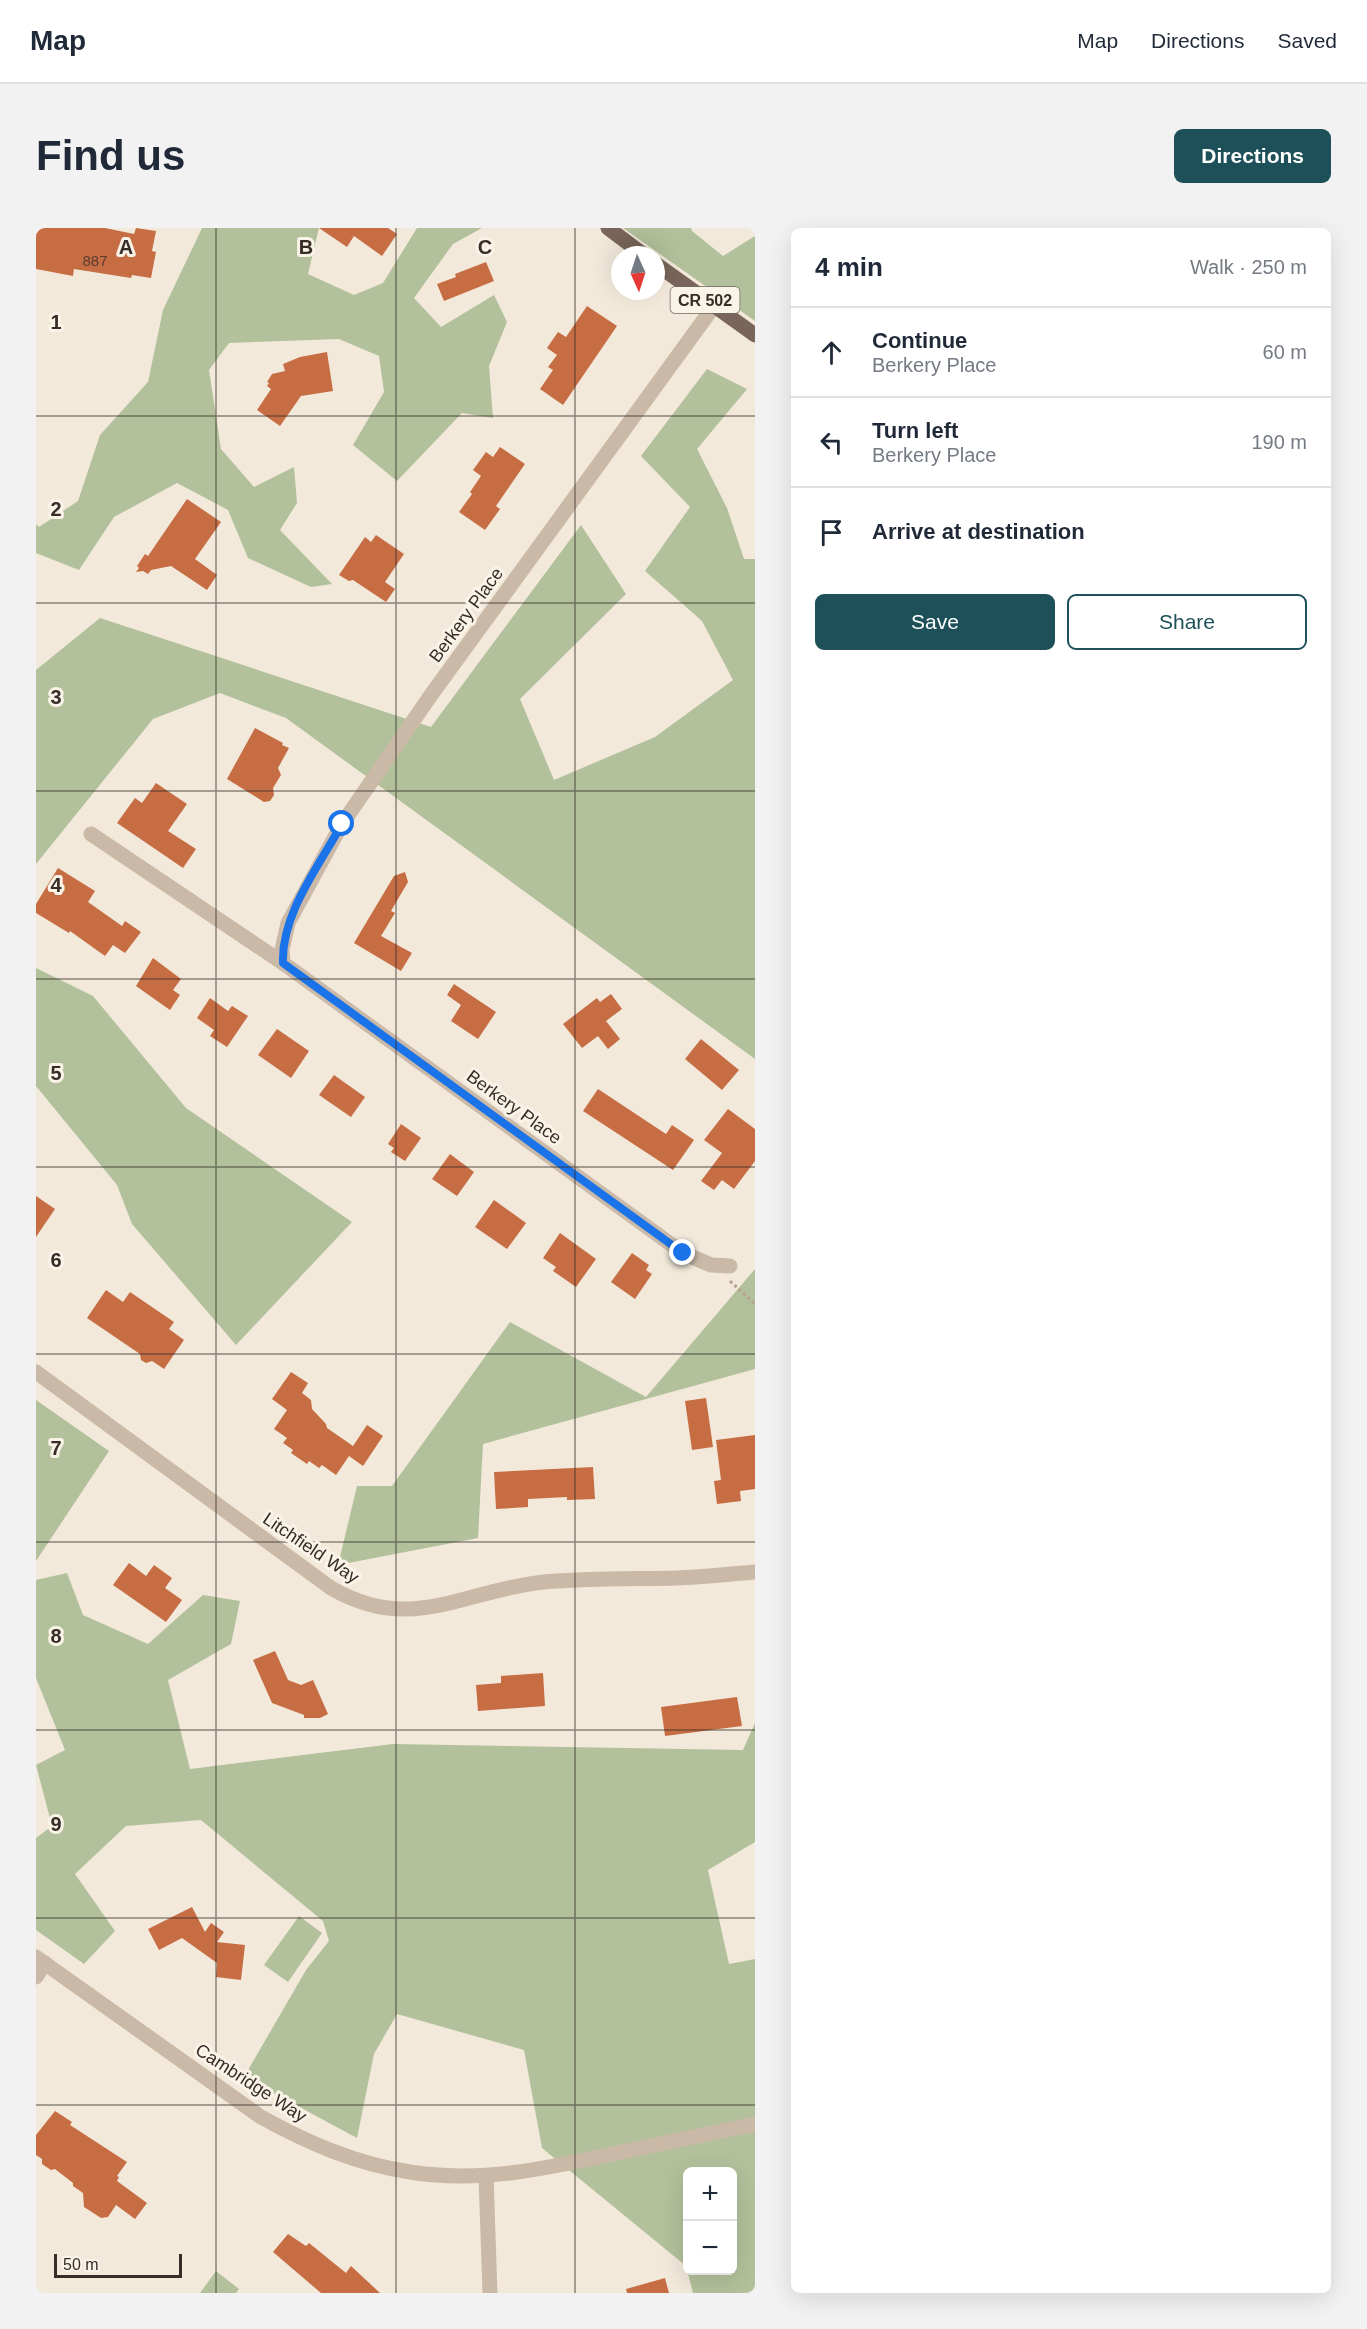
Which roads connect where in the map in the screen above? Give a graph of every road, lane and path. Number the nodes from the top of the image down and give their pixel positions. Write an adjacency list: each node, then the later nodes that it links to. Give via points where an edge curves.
1 (608, 228): 2 (main road)
2 (632, 246)
3 (665, 271): 4 (main road, CR 502)
4 (714, 306): 5 (main road, CR 502); 7 (street, Berkery Place, via 342,824 288,923)
5 (755, 335)
6 (91, 834): 7 (street, Berkery Place)
7 (283, 963): 8 (street, Berkery Place, via 683,1253)
8 (711, 1265): 9 (street, Berkery Place); 10 (path)
9 (730, 1266)
10 (755, 1304)
11 (36, 1372): 12 (street, Litchfield Way, via 331,1588 365,1605 416,1609 544,1582)
12 (755, 1572)
13 (40, 1960): 14 (street); 16 (street, Cambridge Way, via 234,2099 297,2137 349,2157 409,2172)
14 (36, 1977)
15 (755, 2124): 16 (street, Cambridge Way, via 533,2171)
16 (486, 2176): 17 (street)
17 (490, 2293)

